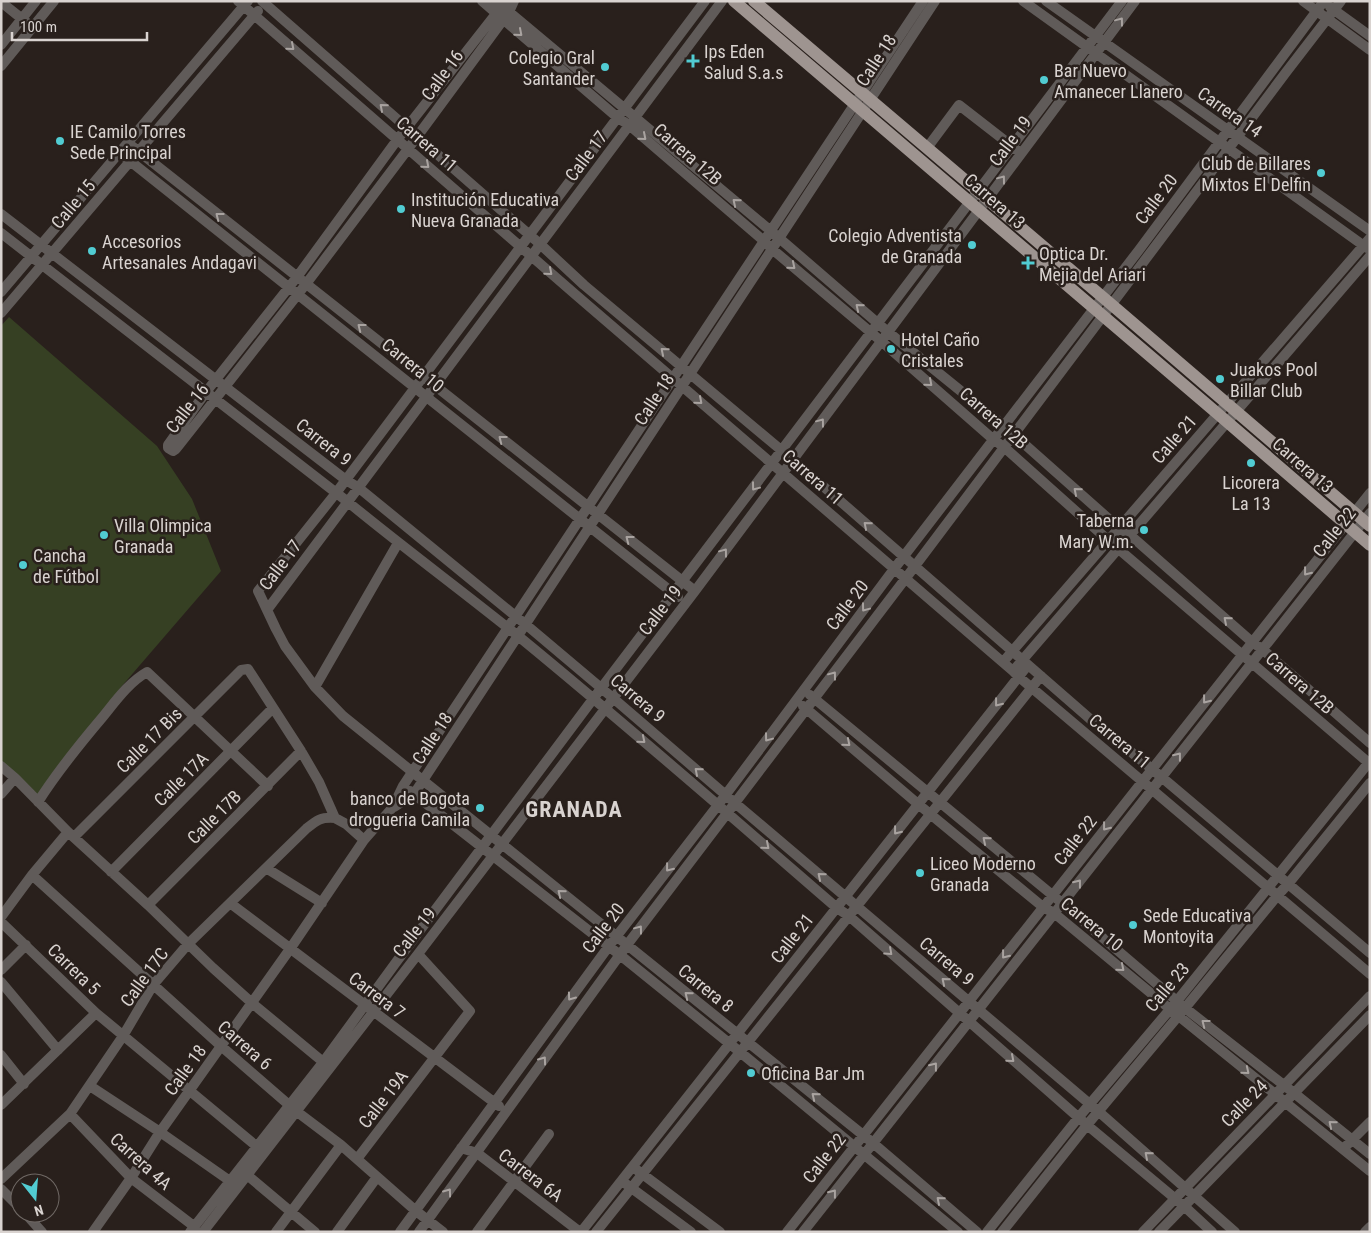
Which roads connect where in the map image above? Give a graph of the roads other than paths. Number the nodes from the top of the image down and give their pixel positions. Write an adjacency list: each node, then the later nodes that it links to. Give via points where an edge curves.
1 (36, 1): 25 (street)
2 (54, 1): 27 (street)
3 (482, 1): 22 (street, Carrera 12B)
4 (514, 1): 22 (street, Calle 16)
5 (705, 1): 37 (street, Calle 17)
6 (722, 1): 41 (street, Calle 17)
7 (734, 1): 36 (main road, Carrera 13)
8 (754, 1): 36 (main road, Carrera 13)
9 (923, 1): 36 (street, Calle 18)
10 (934, 1): 36 (street, Calle 18)
11 (1023, 1): 20 (street, Carrera 14)
12 (1046, 1): 29 (street, Carrera 14)
13 (1122, 1): 29 (street, Calle 19)
14 (1135, 1): 29 (street, Calle 19, one-way to 14)
15 (1303, 1): 23 (street)
16 (1, 2): 25 (street)
17 (264, 2): 24 (street, Calle 15); 42 (street, Carrera 11, one-way to 17)
18 (1324, 2): 21 (street); 23 (street, Calle 20)
19 (243, 3): 24 (street, Carrera 11); 48 (street, Calle 15)
20 (1037, 6): 32 (street, Carrera 14)
21 (1337, 6): 26 (street, Calle 20); 28 (street)
22 (503, 9): 37 (street, Carrera 12B); 40 (street, Carrera 12B, one-way to 40); 42 (street, Calle 16); 44 (street, Calle 16)
23 (1317, 11): 26 (street); 33 (street, Calle 20)
24 (254, 15): 46 (street, Carrera 11, one-way to 46); 53 (street, Calle 15)
25 (22, 19): 27 (street); 30 (street)
26 (1328, 19): 31 (street); 35 (street, Calle 20)
27 (33, 28): 34 (street)
28 (1370, 36)
29 (1100, 39): 32 (street, Calle 19); 43 (street, Carrera 14)
30 (1, 45)
31 (1370, 50)
32 (1092, 51): 38 (street, Calle 19); 39 (street, Calle 19); 47 (street, Carrera 14)
33 (1278, 64): 35 (street); 43 (street, Calle 20)
34 (1, 66)
35 (1287, 71): 45 (street, Calle 20)
36 (862, 102): 50 (main road, Carrera 13); 58 (main road, Carrera 13); 60 (street, Calle 18); 64 (street, Calle 18)
37 (625, 109): 40 (street, Calle 17); 41 (street, Carrera 12B)
38 (1041, 109): 39 (street); 49 (street, Calle 19)
39 (1049, 116): 55 (street, Calle 19)
40 (618, 118): 41 (street, Carrera 12B); 63 (street, Calle 17)
41 (632, 121): 60 (street, Carrera 12B, one-way to 41); 65 (street, Carrera 12B, one-way to 65); 66 (street, Calle 17)
42 (406, 128): 44 (street, Carrera 11); 46 (street, Calle 16)
43 (1228, 130): 45 (street, Carrera 14); 47 (street, Calle 20)
44 (417, 136): 51 (street, Calle 16); 63 (street, Carrera 11)
45 (1238, 138): 52 (street, Calle 20); 61 (street, Carrera 14)
46 (397, 140): 51 (street, Carrera 11); 77 (street, Calle 16)
47 (1219, 142): 52 (street, Carrera 14); 85 (street, Calle 20)
48 (128, 143): 53 (street, Carrera 10); 54 (street, Calle 15)
49 (1013, 146): 50 (street, via 959,105); 55 (street); 57 (street, Calle 19)
50 (927, 148): 57 (main road, Carrera 13)
51 (408, 149): 69 (street, Carrera 11, one-way to 69); 79 (street, Calle 16)
52 (1229, 149): 67 (street, Carrera 14); 85 (street, Calle 20)
53 (138, 152): 56 (street, Calle 15); 77 (street, Carrera 10, one-way to 53)
54 (120, 153): 56 (street, Carrera 10); 68 (street, Calle 15)
55 (1022, 153): 57 (street, Calle 19, one-way to 55)
56 (130, 161): 71 (street, Calle 15); 81 (street, Carrera 10)
57 (983, 196): 58 (street, Calle 19); 85 (main road, Carrera 13)
58 (975, 206): 76 (street, Calle 19); 78 (street, Calle 19); 86 (main road, Carrera 13)
59 (1, 214): 68 (street, Carrera 9)
60 (771, 231): 64 (street, Carrera 12B); 65 (street, Calle 18)
61 (1370, 231)
62 (1, 233): 74 (street, Carrera 9)
63 (530, 235): 66 (street, Carrera 11); 69 (street, Calle 17)
64 (779, 239): 70 (street, Calle 18); 88 (street, Carrera 12B, one-way to 64)
65 (764, 241): 70 (street, Carrera 12B); 92 (street, Calle 18)
66 (540, 244): 72 (street, Calle 17); 80 (street, Carrera 11)
67 (1368, 244): 106 (street, Calle 21)
68 (42, 245): 71 (street, Carrera 9); 74 (street, Calle 15)
69 (520, 247): 72 (street, Carrera 11); 96 (street, Calle 17)
70 (772, 249): 90 (street, Carrera 12B, one-way to 90); 94 (street, Calle 18)
71 (52, 253): 75 (street, Calle 15); 98 (street, Carrera 9)
72 (531, 256): 84 (street, Carrera 11, one-way to 84); 100 (street, Calle 17)
73 (1370, 256): 106 (street, Calle 21)
74 (31, 257): 75 (street, Carrera 9); 82 (street, Calle 15)
75 (42, 265): 87 (street, Calle 15); 103 (street, Carrera 9)
76 (915, 276): 78 (street); 88 (street, Calle 19)
77 (297, 277): 79 (street, Carrera 10); 81 (street, Calle 16)
78 (926, 282): 89 (street, Calle 19)
79 (306, 284): 83 (street, Calle 16); 96 (street, Carrera 10, one-way to 79)
80 (584, 285): 84 (street); 92 (street, Carrera 11, one-way to 80)
81 (289, 287): 83 (street, Carrera 10); 98 (street, Calle 16)
82 (1, 292)
83 (298, 295): 99 (street, Calle 16); 102 (street, Carrera 10)
84 (576, 296): 97 (street, Carrera 11)
85 (1107, 301): 86 (street, Calle 20); 106 (main road, Carrera 13)
86 (1099, 312): 107 (main road, Carrera 13); 108 (street, Calle 20); 109 (street, Calle 20)
87 (1, 313)
88 (879, 324): 89 (street, Carrera 12B); 90 (street, Calle 19)
89 (888, 332): 91 (street, Calle 19); 108 (street, Carrera 12B)
90 (872, 333): 91 (street, Carrera 12B); 93 (street, Calle 19)
91 (881, 341): 95 (street, Calle 19); 110 (street, Carrera 12B, one-way to 110)
92 (681, 366): 94 (street, Carrera 11); 97 (street, Calle 18)
93 (846, 367): 95 (street); 112 (street, Calle 19)
94 (691, 373): 101 (street, Calle 18); 112 (street, Carrera 11)
95 (857, 374): 113 (street, Calle 19, one-way to 95)
96 (424, 377): 100 (street, Carrera 10); 102 (street, Calle 17)
97 (673, 378): 101 (street, Carrera 11); 121 (street, Calle 18)
98 (216, 380): 99 (street, Carrera 9); 103 (street, Calle 16)
99 (225, 386): 105 (street, Calle 16); 116 (street, Carrera 9)
100 (435, 386): 104 (street, Calle 17); 121 (street, Carrera 10, one-way to 100)
101 (682, 386): 114 (street, Carrera 11, one-way to 114); 122 (street, Calle 18)
102 (415, 388): 104 (street, Carrera 10); 116 (street, Calle 17)
103 (206, 392): 105 (street, Carrera 9); 105 (street, Calle 16, via 168,445 170,450 176,449)
104 (426, 397): 117 (street, Calle 17); 124 (street, Carrera 10)
105 (215, 399): 118 (street, Carrera 9)
106 (1232, 407): 107 (street, Calle 21); 123 (main road, Carrera 13)
107 (1222, 418): 126 (street, Calle 21); 127 (main road, Carrera 13); 128 (street, Calle 21)
108 (1004, 426): 109 (street, Carrera 12B); 110 (street, Calle 20)
109 (1014, 435): 111 (street, Calle 20); 126 (street, Carrera 12B, one-way to 109)
110 (994, 440): 111 (street, Carrera 12B); 134 (street, Calle 20)
111 (1004, 448): 129 (street, Carrera 12B); 136 (street, Calle 20)
112 (782, 451): 113 (street, Carrera 11); 114 (street, Calle 19)
113 (793, 460): 115 (street, Calle 19); 134 (street, Carrera 11, one-way to 113)
114 (772, 464): 115 (street, Carrera 11); 139 (street, Calle 19, one-way to 139)
115 (783, 473): 137 (street, Carrera 11); 140 (street, Calle 19, one-way to 115)
116 (346, 480): 117 (street, Carrera 9); 118 (street, Calle 17)
117 (358, 488): 120 (street, Calle 17); 144 (street, Carrera 9)
118 (336, 493): 120 (street, Carrera 9); 143 (street, Calle 17, via 258,591)
119 (1370, 493): 123 (street, Calle 22)
120 (348, 502): 130 (street, Carrera 9); 143 (street, Calle 17)
121 (588, 507): 122 (street, Carrera 10); 124 (street, Calle 18)
122 (598, 515): 125 (street, Calle 18); 133 (street, Carrera 10, one-way to 122)
123 (1364, 518): 127 (street, Calle 22)
124 (580, 519): 125 (street, Carrera 10); 144 (street, Calle 18)
125 (590, 527): 135 (street, Carrera 10); 145 (street, Calle 18)
126 (1119, 528): 128 (street, Carrera 12B); 129 (street, Calle 21)
127 (1350, 528): 131 (main road, Carrera 13); 149 (street, Calle 22, one-way to 149); 151 (street, Calle 22)
128 (1130, 535): 132 (street, Calle 21); 149 (street, Carrera 12B, one-way to 128)
129 (1108, 540): 132 (street, Carrera 12B); 152 (street, Calle 21)
130 (398, 543): 146 (street, Carrera 9); 159 (street)
131 (1370, 545)
132 (1118, 548): 153 (street, Carrera 12B); 155 (street, Calle 21)
133 (644, 551): 135 (street); 139 (street, Carrera 10)
134 (904, 557): 136 (street, Carrera 11); 137 (street, Calle 20)
135 (634, 561): 141 (street, Carrera 10)
136 (916, 566): 138 (street, Calle 20); 147 (street, Carrera 11)
137 (894, 569): 138 (street, Carrera 11); 162 (street, Calle 20, one-way to 162)
138 (905, 578): 150 (street, Carrera 11); 165 (street, Calle 20, one-way to 138)
139 (684, 582): 140 (street, Carrera 10); 141 (street, Calle 19)
140 (695, 591): 142 (street, Calle 19)
141 (674, 593): 142 (street, Carrera 10); 161 (street, Calle 19)
142 (686, 602): 163 (street, Calle 19)
143 (267, 610): 159 (street, Carrera 8, via 286,646)
144 (515, 616): 145 (street, Carrera 9); 146 (street, Calle 18)
145 (526, 625): 148 (street, Calle 18); 161 (street, Carrera 9)
146 (508, 628): 148 (street, Carrera 9); 179 (street, Calle 18)
147 (990, 631): 150 (street); 152 (street, Carrera 11)
148 (518, 636): 164 (street, Carrera 9); 182 (street, Calle 18)
149 (1252, 642): 151 (street, Carrera 12B); 153 (street, Calle 22)
150 (981, 643): 154 (street, Carrera 11)
151 (1262, 649): 156 (street, Calle 22); 167 (street, Carrera 12B)
152 (1013, 650): 154 (street, Calle 21); 155 (street, Carrera 11)
153 (1242, 654): 156 (street, Carrera 12B); 178 (street, Calle 22, one-way to 178)
154 (1003, 662): 157 (street, Carrera 11)
155 (1025, 662): 157 (street, Calle 21); 158 (street, Carrera 11)
156 (1252, 663): 172 (street, Carrera 12B); 180 (street, Calle 22, one-way to 156)
157 (1016, 674): 160 (street, Carrera 11); 188 (street, Calle 21, one-way to 188)
158 (1041, 676): 160 (street, Calle 21); 178 (street, Carrera 11)
159 (314, 687): 179 (street, Carrera 8, via 343,716)
160 (1031, 688): 183 (street, Carrera 11); 193 (street, Calle 21)
161 (602, 689): 163 (street, Carrera 9); 164 (street, Calle 19)
162 (804, 690): 165 (street, Carrera 10); 166 (street, Calle 20)
163 (613, 698): 169 (street, Calle 19); 191 (street, Carrera 9, one-way to 163)
164 (593, 699): 169 (street, Carrera 9); 202 (street, Calle 19)
165 (815, 699): 170 (street, Calle 20); 188 (street, Carrera 10)
166 (796, 701): 170 (street, Carrera 10); 191 (street, Calle 20, one-way to 191)
167 (1328, 705): 172 (street); 173 (street, Carrera 12B)
168 (274, 708): 171 (street, Calle 17 Bis, via 248,669 241,670); 174 (street); 175 (street, Calle 17A)
169 (605, 709): 196 (street, Carrera 9, one-way to 196); 204 (street, Calle 19)
170 (807, 709): 194 (street, Calle 20); 195 (street, Carrera 10, one-way to 195)
171 (195, 718): 175 (street); 192 (street, via 147,672 124,690 50,782); 201 (street, Calle 17 Bis)
172 (1316, 718): 176 (street, Carrera 12B)
173 (1370, 743)
174 (301, 751): 185 (street, Calle 17B); 200 (street)
175 (231, 752): 185 (street); 208 (street, Calle 17A)
176 (1369, 763): 210 (street, Calle 23)
177 (1, 766): 181 (street, Carrera 6)
178 (1152, 769): 180 (street, Carrera 11); 183 (street, Calle 22)
179 (413, 772): 182 (street, Carrera 8); 186 (street, Calle 18)
180 (1161, 777): 187 (street, Calle 22); 210 (street, Carrera 11)
181 (15, 778): 189 (street); 192 (street, Carrera 6)
182 (423, 780): 190 (street, Calle 18); 202 (street, Carrera 8)
183 (1142, 781): 187 (street, Carrera 11); 214 (street, Calle 22, one-way to 214)
184 (1370, 783): 211 (street, Calle 23)
185 (268, 786): 219 (street, Calle 17B)
186 (404, 786): 190 (street, Carrera 8); 197 (street, Calle 18)
187 (1152, 789): 212 (street, Carrera 11); 218 (street, Calle 22, one-way to 187)
188 (927, 793): 193 (street, Carrera 10); 195 (street, Calle 21)
189 (1, 794)
190 (414, 794): 197 (street, Calle 18); 205 (street, Carrera 8)
191 (726, 795): 194 (street, Carrera 9); 196 (street, Calle 20)
192 (38, 802): 201 (street, Carrera 6)
193 (940, 802): 199 (street, Calle 21); 214 (street, Carrera 10, one-way to 193)
194 (735, 803): 198 (street, Calle 20); 213 (street, Carrera 9, one-way to 194)
195 (918, 804): 199 (street, Carrera 10); 213 (street, Calle 21, one-way to 213)
196 (718, 805): 198 (street, Carrera 9); 227 (street, Calle 20, one-way to 227)
197 (393, 807): 203 (street, Calle 18)
198 (728, 813): 222 (street, Carrera 9, one-way to 222); 230 (street, Calle 20, one-way to 198)
199 (931, 813): 220 (street, Calle 21); 221 (street, Carrera 10)
200 (335, 818): 203 (street); 207 (street, Calle 17C, via 316,820)
201 (71, 835): 208 (street, Carrera 6); 209 (street)
202 (492, 836): 204 (street, Carrera 8); 205 (street, Calle 19)
203 (364, 840): 217 (street, Calle 18)
204 (502, 844): 206 (street, Calle 19); 227 (street, Carrera 8, one-way to 204)
205 (483, 847): 206 (street, Carrera 8); 236 (street, Calle 19)
206 (493, 855): 231 (street, Carrera 8); 233 (street, Calle 19)
207 (266, 868): 216 (street, Calle 17C); 217 (street)
208 (111, 872): 219 (street, Carrera 6)
209 (32, 875): 225 (street); 241 (street, Carrera 6)
210 (1278, 875): 211 (street, Carrera 11); 212 (street, Calle 23)
211 (1288, 884): 215 (street, Calle 23); 234 (street, Carrera 11)
212 (1268, 888): 215 (street, Carrera 11); 245 (street, Calle 23)
213 (845, 896): 220 (street, Carrera 9); 222 (street, Calle 21)
214 (1052, 896): 218 (street, Carrera 10); 221 (street, Calle 22)
215 (1277, 896): 239 (street, Carrera 11); 245 (street, Calle 23)
216 (230, 903): 228 (street, Calle 17C); 232 (street, Carrera 7)
217 (322, 903): 232 (street, Calle 18)
218 (1062, 903): 223 (street, Calle 22); 245 (street, Carrera 10)
219 (148, 905): 228 (street, Carrera 6)
220 (856, 906): 224 (street, Calle 21); 243 (street, Carrera 9, one-way to 220)
221 (1043, 907): 223 (street, Carrera 10); 243 (street, Calle 22, one-way to 243)
222 (836, 908): 224 (street, Carrera 9); 253 (street, Calle 21)
223 (1054, 913): 247 (street, Calle 22); 249 (street, Carrera 10, one-way to 249)
224 (849, 916): 250 (street, Carrera 9, one-way to 250); 255 (street, Calle 21)
225 (1, 917)
226 (1, 922): 229 (street, Carrera 5)
227 (616, 937): 230 (street, Carrera 8); 231 (street, Calle 20)
228 (188, 944): 241 (street, Calle 17C); 244 (street, Carrera 6)
229 (26, 945): 238 (street); 248 (street, Carrera 5)
230 (627, 945): 235 (street, Calle 20); 253 (street, Carrera 8, one-way to 230)
231 (608, 946): 235 (street, Carrera 8); 270 (street, Calle 20, one-way to 270)
232 (290, 949): 244 (street, Calle 18); 246 (street, Carrera 7)
233 (420, 952): 237 (street, Calle 19); 261 (street, Calle 19A, via 470,1011)
234 (1370, 953)
235 (620, 955): 256 (street, Carrera 8); 275 (street, Calle 20, one-way to 235)
236 (397, 961): 237 (street); 246 (street, Calle 19)
237 (406, 969): 246 (street, Calle 19)
238 (1, 970)
239 (1370, 974)
240 (1, 982): 258 (street)
241 (153, 986): 254 (street, Calle 17C); 257 (street, Carrera 6)
242 (1370, 996): 264 (street, Calle 24)
243 (969, 1001): 247 (street, Carrera 9); 250 (street, Calle 22)
244 (252, 1003): 257 (street, Calle 18); 262 (street, Carrera 6)
245 (1181, 1005): 249 (street, Calle 23); 264 (street, Carrera 10, one-way to 245)
246 (368, 1009): 261 (street, Carrera 7); 262 (street, Calle 19)
247 (978, 1009): 252 (street, Calle 22); 271 (street, Carrera 9)
248 (96, 1013): 254 (street, Carrera 5); 258 (street)
249 (1174, 1013): 268 (street, Carrera 10, one-way to 268); 271 (street, Calle 23); 274 (street, Calle 23)
250 (959, 1014): 252 (street, Carrera 9); 282 (street, Calle 22)
251 (1370, 1015): 267 (street, Calle 24)
252 (968, 1022): 277 (street, Carrera 9, one-way to 277); 284 (street, Calle 22, one-way to 252)
253 (737, 1034): 255 (street, Carrera 8); 256 (street, Calle 21)
254 (123, 1036): 265 (street, Calle 17C); 266 (street, Carrera 5)
255 (748, 1042): 259 (street, Calle 21); 282 (street, Carrera 8, one-way to 255)
256 (730, 1043): 259 (street, Carrera 8); 294 (street, Calle 21)
257 (221, 1046): 266 (street, Calle 18); 273 (street, Carrera 6)
258 (58, 1050): 263 (street)
259 (740, 1052): 286 (street, Carrera 8); 296 (street, Calle 21)
260 (1, 1056): 263 (street)
261 (435, 1059): 270 (street, Carrera 7); 293 (street, Calle 19A)
262 (327, 1064): 273 (street, Calle 19)
263 (24, 1084): 272 (street)
264 (1284, 1085): 267 (street, Carrera 10); 268 (street, Calle 24)
265 (90, 1086): 276 (street, Calle 17C); 280 (street)
266 (190, 1090): 280 (street, Calle 18); 288 (street, Carrera 5)
267 (1294, 1092): 269 (street, Calle 24); 283 (street, Carrera 10, one-way to 267)
268 (1275, 1094): 269 (street, Carrera 10); 305 (street, Calle 24)
269 (1285, 1102): 289 (street, Carrera 10); 307 (street, Calle 24)
270 (494, 1103): 275 (street, Carrera 7); 287 (street, Calle 20)
271 (1090, 1104): 274 (street, Carrera 9); 277 (street, Calle 23)
272 (1, 1105)
273 (293, 1108): 285 (street, Carrera 6); 288 (street, Calle 19)
274 (1098, 1111): 279 (street, Calle 23); 305 (street, Carrera 9, one-way to 274)
275 (506, 1112): 290 (street, Calle 20)
276 (70, 1114): 298 (street, Carrera 4A); 300 (street, Calle 17C)
277 (1078, 1118): 279 (street, Carrera 9); 332 (street, Calle 23)
278 (1370, 1122): 283 (street)
279 (1086, 1125): 309 (street, Carrera 9); 333 (street, Calle 23)
280 (160, 1132): 298 (street, Calle 18); 302 (street)
281 (549, 1134): 303 (street)
282 (863, 1135): 284 (street, Carrera 8); 286 (street, Calle 22)
283 (1352, 1140): 289 (street); 292 (street, Carrera 10)
284 (873, 1143): 291 (street, Calle 22); 331 (street, Carrera 8, one-way to 284)
285 (341, 1145): 293 (street, Carrera 6); 312 (street)
286 (854, 1147): 291 (street, Carrera 8); 328 (street, Calle 22)
287 (461, 1148): 290 (street, Carrera 6A); 311 (street, Calle 20)
288 (261, 1150): 297 (street, Calle 19); 302 (street, Calle 19)
289 (1343, 1150): 295 (street, Carrera 10)
290 (477, 1153): 303 (street, Carrera 6A); 313 (street, Calle 20, one-way to 290)
291 (864, 1154): 329 (street, Calle 22, one-way to 291); 330 (street, Carrera 8)
292 (1370, 1154)
293 (357, 1159): 299 (street, Carrera 6)
294 (632, 1166): 296 (street); 301 (street, Calle 21)
295 (1370, 1171)
296 (642, 1174): 304 (street, Calle 21); 327 (street)
297 (247, 1175): 312 (street); 315 (street, Calle 19)
298 (130, 1178): 315 (street, Carrera 4A); 316 (street, Calle 18)
299 (377, 1178): 311 (street, Carrera 6); 319 (street)
300 (1, 1179)
301 (622, 1180): 304 (street); 324 (street, Calle 21)
302 (230, 1181): 315 (street, Calle 19)
303 (514, 1182): 323 (street); 324 (street, Carrera 6A)
304 (631, 1188): 325 (street, Calle 21); 326 (street)
305 (1185, 1188): 307 (street, Carrera 9); 309 (street, Calle 24)
306 (1, 1189): 308 (street)
307 (1194, 1196): 310 (street, Calle 24); 337 (street, Carrera 9)
308 (10, 1198)
309 (1174, 1199): 310 (street, Carrera 9); 334 (street, Calle 24)
310 (1184, 1206): 335 (street, Calle 24); 336 (street, Carrera 9)
311 (416, 1211): 313 (street, Carrera 6); 320 (street, Calle 20)
312 (291, 1212): 317 (street); 318 (street)
313 (428, 1220): 321 (street, Calle 20); 322 (street, Carrera 6)
314 (1370, 1227): 338 (street)
315 (196, 1230)
316 (93, 1232)
317 (276, 1232)
318 (315, 1232)
319 (337, 1232)
320 (400, 1232)
321 (419, 1232)
322 (444, 1232)
323 (477, 1232)
324 (580, 1232)
325 (596, 1232)
326 (691, 1232)
327 (720, 1232)
328 (787, 1232)
329 (803, 1232)
330 (958, 1232)
331 (977, 1232)
332 (987, 1232)
333 (1002, 1232)
334 (1142, 1232)
335 (1159, 1232)
336 (1212, 1232)
337 (1235, 1232)
338 (1365, 1232)

